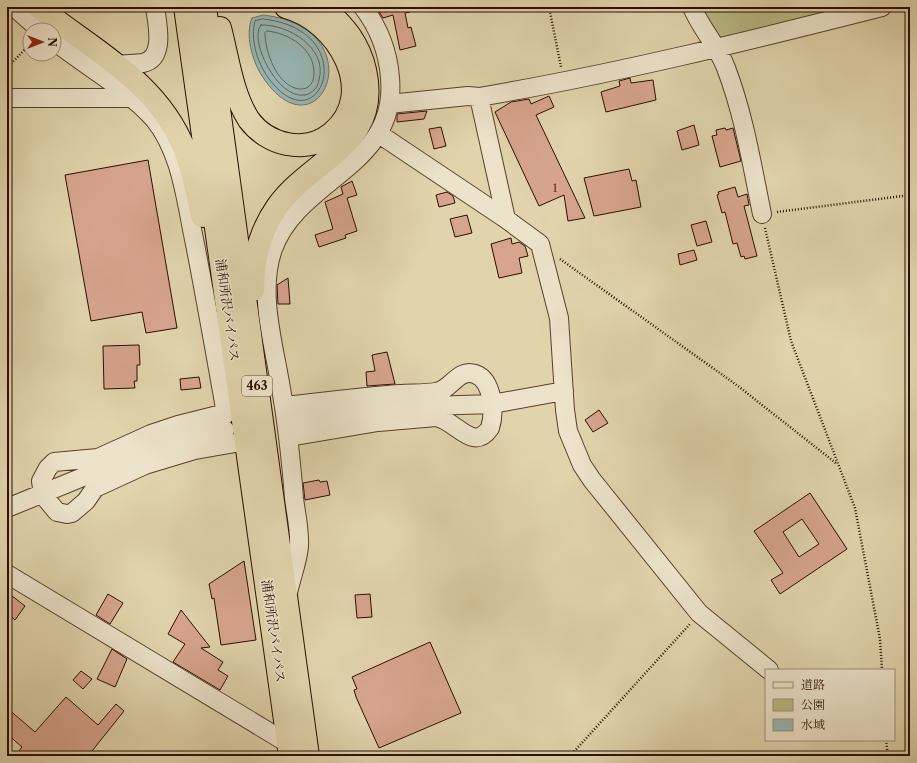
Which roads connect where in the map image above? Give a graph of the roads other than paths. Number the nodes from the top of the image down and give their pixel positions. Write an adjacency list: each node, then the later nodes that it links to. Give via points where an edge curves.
1 (14, 7): 10 (street)
2 (39, 7): 13 (highway)
3 (286, 7): 9 (highway, via 306,15 329,32 345,54 349,66 352,94 350,108 338,128 316,143 304,145 280,142 259,130 250,121)
4 (321, 7): 28 (highway, via 342,24 358,48 366,76 367,106 363,119 349,142 299,183 278,205 269,218 258,248 253,298)
5 (363, 7): 17 (street, via 377,28 389,63)
6 (692, 7): 12 (street, via 699,24)
7 (882, 7): 12 (street)
8 (156, 10): 13 (street, via 159,43 154,56 144,63)
9 (203, 12): 24 (highway, 浦和所沢バイパス / 463); 28 (highway, 浦和所沢バイパス / 463)
10 (31, 22)
11 (62, 47): 16 (street)
12 (716, 49): 14 (street); 19 (street, via 726,67 745,131)
13 (117, 65): 24 (highway, via 156,100 185,148 203,220)
14 (479, 97): 17 (street); 20 (street)
15 (7, 98): 16 (street)
16 (131, 98): 24 (street, via 154,120 169,144 181,177 209,314)
17 (389, 104): 18 (street)
18 (379, 134): 20 (street); 23 (street, via 353,163 302,205 291,218 273,250 267,291)
19 (762, 214)
20 (506, 219): 21 (street, via 540,244 559,318)
21 (564, 390): 22 (street); 32 (street, via 568,431 585,470 699,613)
22 (492, 404): 23 (street, via 484,379 476,374 464,373 442,391); 25 (street, via 397,407); 25 (street, via 490,428 480,437 473,438 445,419 436,417)
23 (284, 406): 25 (street)
24 (233, 412): 26 (highway, 浦和所沢バイパス / 463); 27 (street, via 182,438); 27 (street, via 151,434 98,458 54,462 41,481)
25 (290, 429): 31 (street, via 299,547)
26 (247, 440): 27 (street, via 195,450 145,465 99,486 91,492 81,507 72,513 57,512); 33 (highway, 浦和所沢バイパス / 463)
27 (43, 495): 29 (street)
28 (272, 498): 31 (highway, 浦和所沢バイパス / 463)
29 (7, 508)
30 (7, 574): 33 (street)
31 (286, 602): 33 (highway, 浦和所沢バイパス / 463)
32 (768, 669)
33 (301, 753)

